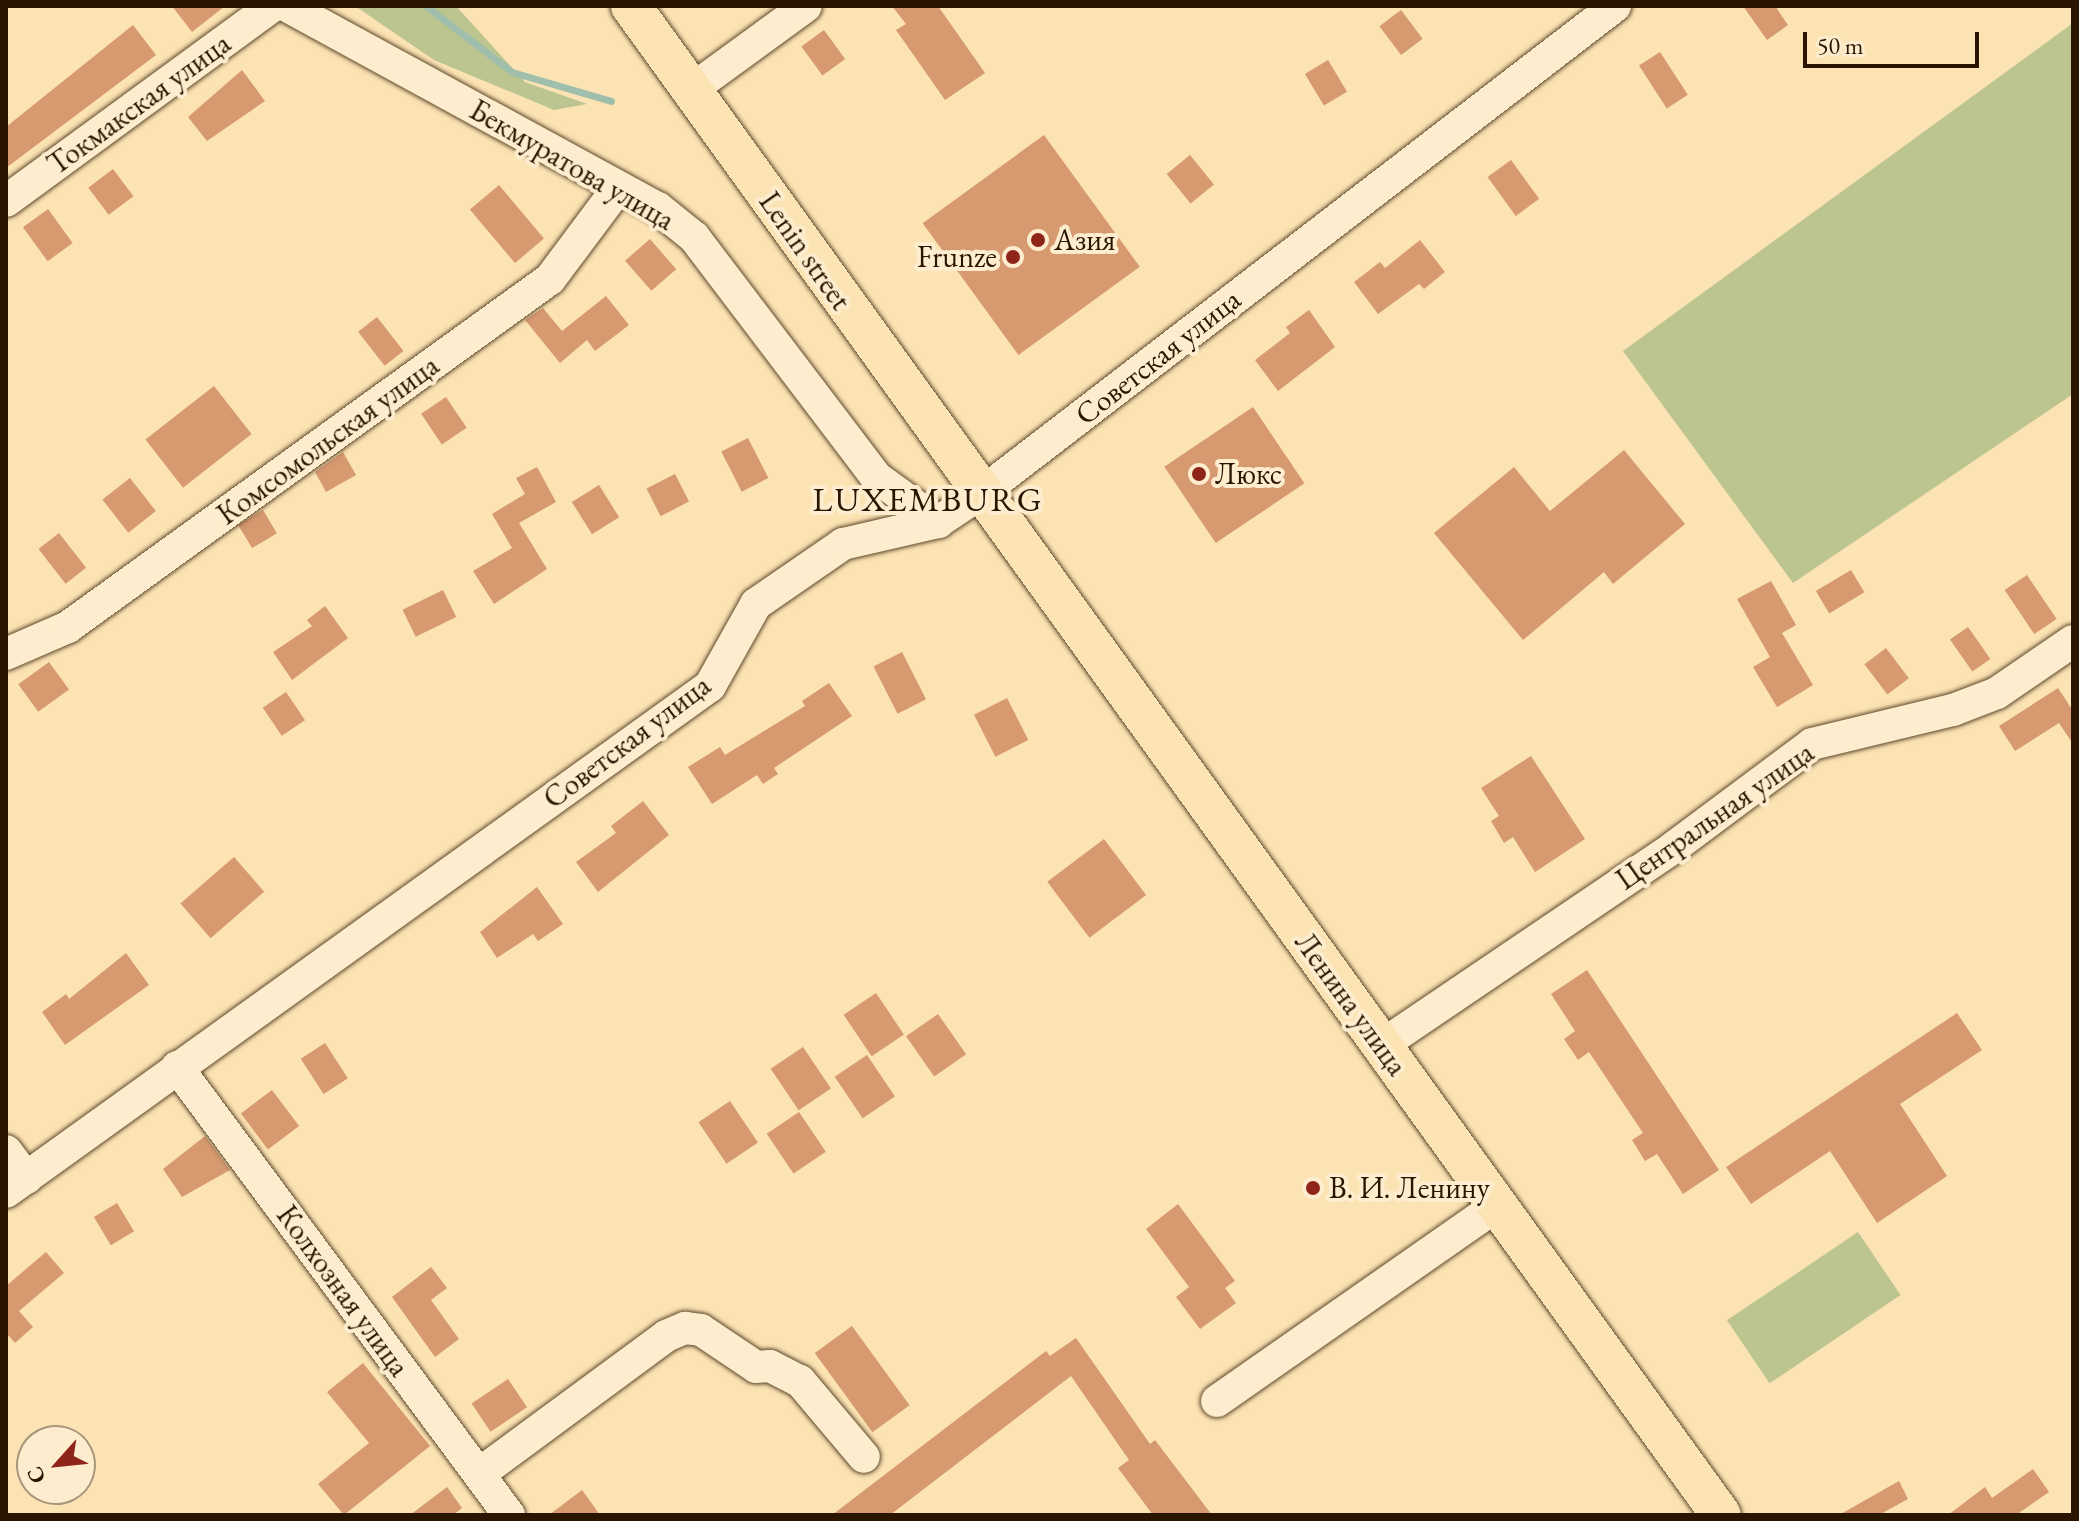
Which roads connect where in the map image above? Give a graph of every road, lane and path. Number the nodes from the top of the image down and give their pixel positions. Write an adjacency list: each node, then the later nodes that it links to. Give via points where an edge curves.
1 (272, 6): 8 (street, Токмакская улица)
2 (287, 6): 7 (street, Бекмуратова улица)
3 (631, 6): 6 (main road, Lenin street)
4 (806, 6): 6 (street)
5 (1615, 6): 9 (street, Советская улица)
6 (691, 90): 9 (main road, Lenin street)
7 (618, 188): 10 (street, Бекмуратова улица, via 658,208 694,237 876,477); 12 (street, Комсомольская улица, via 550,279 68,627)
8 (6, 201)
9 (980, 494): 10 (street, Советская улица); 13 (main road, Ленина улица)
10 (938, 522): 14 (street, Советская улица, via 843,544 756,604 710,686)
11 (2073, 641): 13 (street, Центральная улица, via 1997,693 1953,710 1812,744 1674,847)
12 (6, 654)
13 (1382, 1045): 17 (main road, Ленина улица)
14 (177, 1067): 16 (street, Советская улица); 20 (street, Колхозная улица)
15 (6, 1151): 16 (street)
16 (16, 1185)
17 (1497, 1206): 18 (street); 22 (main road, Ленина улица)
18 (1217, 1401)
19 (864, 1457): 20 (street, via 800,1381 770,1366 756,1367 701,1330 685,1328 666,1336)
20 (479, 1474): 21 (street, Колхозная улица)
21 (509, 1515)
22 (1721, 1515)

